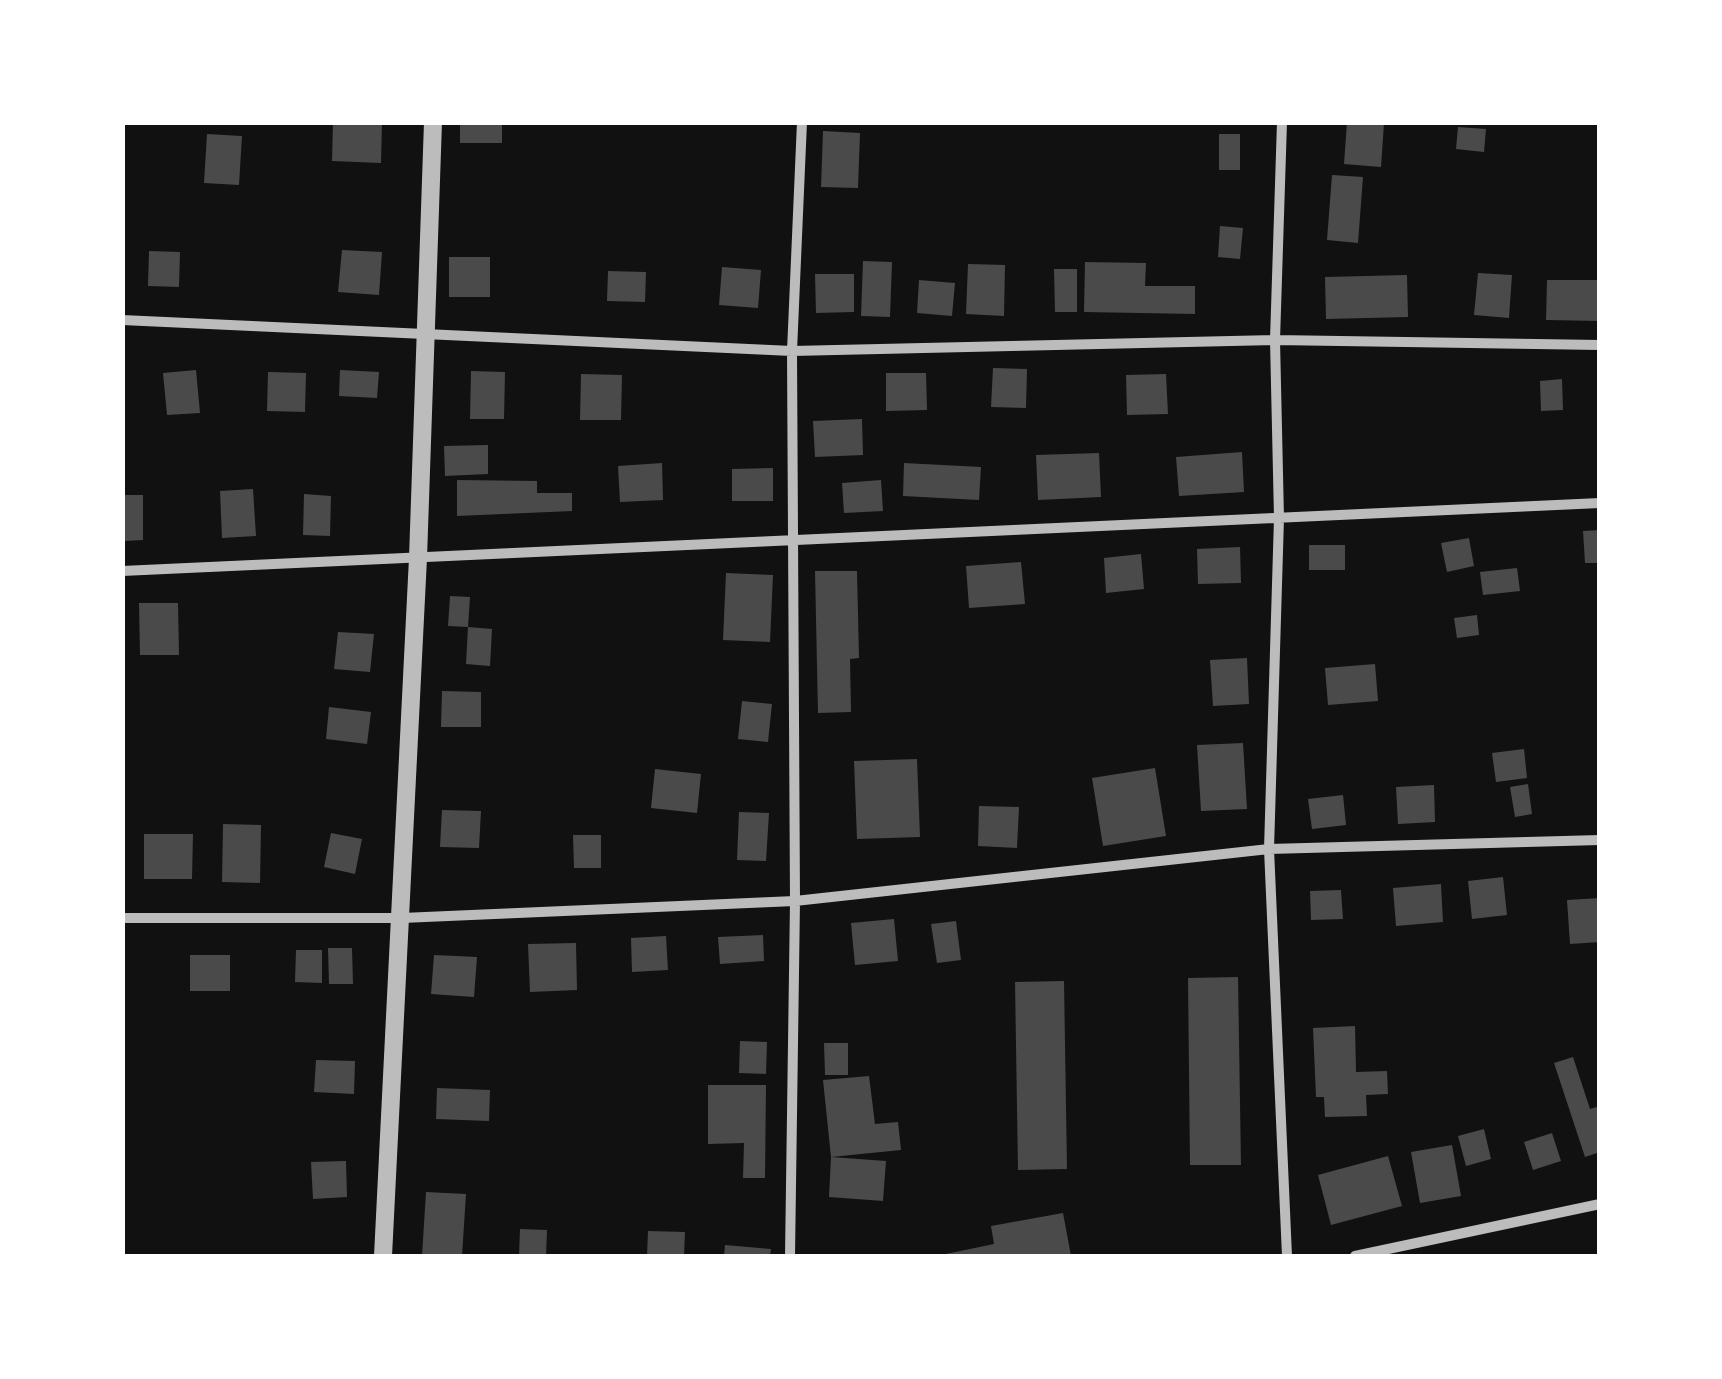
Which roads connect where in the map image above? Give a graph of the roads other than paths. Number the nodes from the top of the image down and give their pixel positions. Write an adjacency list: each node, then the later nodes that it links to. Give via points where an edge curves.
1 (433, 122): 5 (street)
2 (802, 122): 8 (street)
3 (1282, 122): 6 (street)
4 (122, 320): 5 (street)
5 (428, 332): 8 (street); 12 (street)
6 (1275, 340): 7 (street); 8 (street); 10 (street)
7 (1600, 346)
8 (792, 350): 11 (street)
9 (1600, 503): 10 (street)
10 (1278, 518): 11 (street); 15 (street)
11 (795, 543): 12 (street); 16 (street)
12 (418, 558): 13 (street); 18 (street)
13 (122, 571)
14 (1600, 840): 15 (street)
15 (1269, 850): 16 (street); 22 (street)
16 (795, 901): 18 (street); 21 (street)
17 (122, 918): 18 (street)
18 (402, 918): 20 (street)
19 (1600, 1204): 23 (street)
20 (384, 1256)
21 (790, 1256)
22 (1287, 1256)
23 (1355, 1256)

